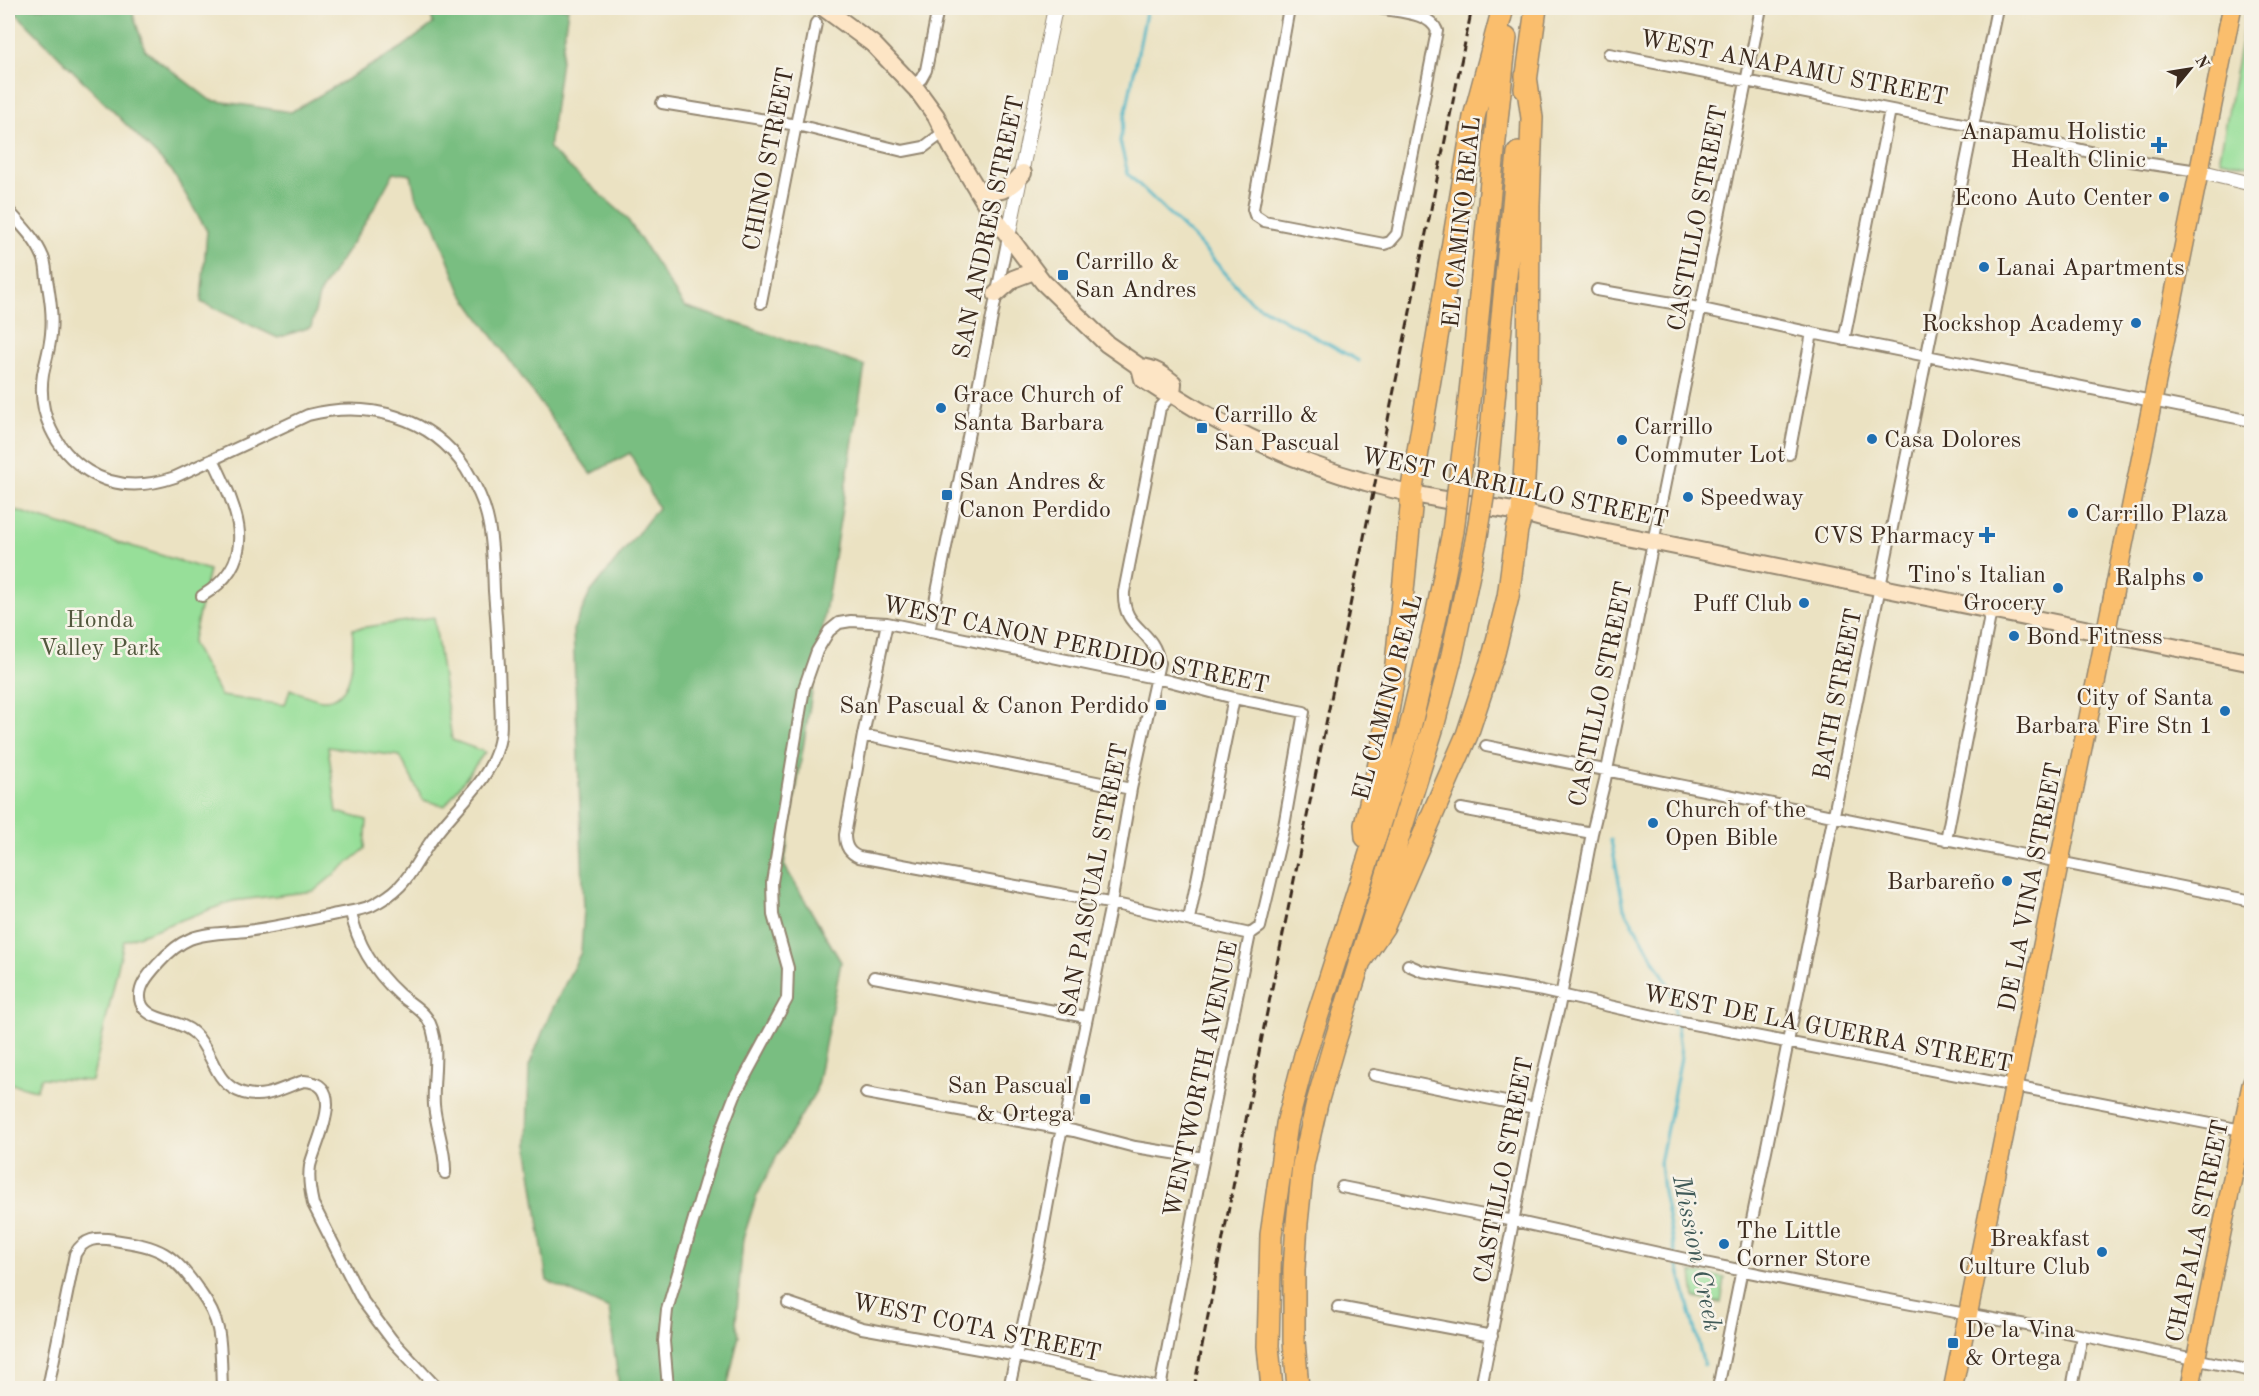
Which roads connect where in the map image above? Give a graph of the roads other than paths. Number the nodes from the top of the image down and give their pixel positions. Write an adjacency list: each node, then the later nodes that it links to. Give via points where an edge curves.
1 (824, 8): 16 (main road, WEST CARRILLO STREET, via 873,44)
2 (938, 8): 16 (street, via 926,70)
3 (1055, 8): 23 (street, SAN ANDRES STREET)
4 (1289, 8): 5 (street, via 1255,214 1264,221 1384,244 1396,234 1437,36 1435,26 1426,18)
5 (1380, 8)
6 (1503, 8): 41 (highway, via 1474,117)
7 (1510, 8): 62 (highway, EL CAMINO REAL, bridge, via 1454,531 1409,732)
8 (1536, 8): 14 (highway, EL CAMINO REAL)
9 (1761, 8): 15 (street, CASTILLO STREET)
10 (1997, 8): 20 (street, BATH STREET)
11 (2232, 8): 22 (main road, DE LA VINA STREET)
12 (816, 24): 19 (street, CHINO STREET)
13 (1609, 54): 15 (street, WEST ANAPAMU STREET)
14 (1526, 76): 42 (highway, via 1532,118); 69 (highway, EL CAMINO REAL, bridge, via 1487,472 1477,536 1438,709)
15 (1746, 81): 18 (street, WEST ANAPAMU STREET); 32 (street, CASTILLO STREET)
16 (913, 85): 21 (main road, WEST CARRILLO STREET)
17 (662, 102): 19 (street)
18 (1890, 110): 20 (street, WEST ANAPAMU STREET); 34 (street)
19 (797, 125): 21 (street, via 909,151 924,147); 31 (street, CHINO STREET)
20 (1973, 126): 22 (street, WEST ANAPAMU STREET, via 2131,161); 35 (street, BATH STREET)
21 (944, 132): 25 (main road, WEST CARRILLO STREET)
22 (2198, 171): 24 (street, WEST ANAPAMU STREET); 37 (main road, DE LA VINA STREET)
23 (1023, 173): 25 (main road, via 998,192); 27 (street, SAN ANDRES STREET)
24 (2252, 183)
25 (977, 190): 27 (main road, WEST CARRILLO STREET)
26 (8, 210): 40 (street, via 44,257 52,331 42,399 49,425 62,448 92,474 130,485 157,484)
27 (1008, 237): 28 (main road, WEST CARRILLO STREET); 30 (street, SAN ANDRES STREET)
28 (1034, 271): 30 (main road, via 1013,279); 36 (main road, WEST CARRILLO STREET, via 1107,344 1140,368 1151,368 1173,383)
29 (1597, 291): 32 (street)
30 (996, 294): 48 (street, SAN ANDRES STREET)
31 (761, 303)
32 (1700, 309): 33 (street); 43 (street, CASTILLO STREET)
33 (1812, 333): 34 (street); 39 (street)
34 (1844, 340): 35 (street)
35 (1927, 356): 37 (street); 44 (street, BATH STREET)
36 (1172, 394): 41 (main road, WEST CARRILLO STREET, via 1223,425 1299,460); 51 (street, SAN PASCUAL STREET, via 1160,408 1124,592 1126,614 1149,637 1157,652)
37 (2152, 400): 38 (street); 49 (main road, DE LA VINA STREET)
38 (2252, 421)
39 (1789, 454)
40 (213, 459): 45 (street, via 235,507 239,550 228,574); 66 (street, via 308,415 342,409 380,412 425,430 451,451 473,480 487,516 500,672 500,738 496,755 406,880 387,897)
41 (1411, 494): 42 (main road, WEST CARRILLO STREET); 62 (highway, via 1396,663 1365,825)
42 (1530, 515): 43 (main road, WEST CARRILLO STREET); 69 (highway, via 1517,530 1506,607 1477,708 1384,926)
43 (1653, 541): 44 (main road, WEST CARRILLO STREET); 56 (street, CASTILLO STREET)
44 (1880, 588): 46 (main road, WEST CARRILLO STREET); 59 (street, BATH STREET)
45 (202, 596)
46 (1991, 611): 49 (main road, WEST CARRILLO STREET); 61 (street)
47 (887, 623): 48 (street, WEST CANON PERDIDO STREET); 54 (street); 100 (street, WEST CANON PERDIDO STREET, via 839,623 817,651 804,688 773,869 774,915 789,973 787,999 735,1095 716,1144 667,1310 664,1341)
48 (929, 632): 51 (street, WEST CANON PERDIDO STREET)
49 (2107, 634): 50 (main road, WEST CARRILLO STREET); 63 (main road, DE LA VINA STREET)
50 (2252, 663)
51 (1155, 678): 52 (street, WEST CANON PERDIDO STREET); 57 (street, SAN PASCUAL STREET)
52 (1234, 698): 53 (street, WEST CANON PERDIDO STREET); 67 (street)
53 (1304, 712): 68 (street, WENTWORTH AVENUE, via 1272,882 1260,927)
54 (863, 735): 57 (street); 65 (street, via 845,835 854,855)
55 (1486, 746): 56 (street)
56 (1607, 770): 59 (street); 60 (street, CASTILLO STREET)
57 (1131, 789): 65 (street, SAN PASCUAL STREET)
58 (1461, 809): 60 (street)
59 (1834, 816): 61 (street); 74 (street, BATH STREET)
60 (1592, 832): 72 (street, CASTILLO STREET)
61 (1946, 840): 63 (street)
62 (1367, 862): 92 (highway, EL CAMINO REAL, via 1303,1061 1287,1124 1270,1235)
63 (2059, 862): 64 (street); 77 (main road, DE LA VINA STREET)
64 (2252, 902)
65 (1111, 904): 67 (street); 73 (street, SAN PASCUAL STREET)
66 (351, 912): 83 (street, via 358,939 379,972 421,1011 431,1027 435,1045 434,1103); 99 (street, via 190,939 179,944 143,982 140,999 148,1014 176,1021 193,1032 222,1080 234,1089 266,1095 304,1081 320,1088 327,1111 309,1173 313,1204 374,1318)
67 (1189, 919): 68 (street)
68 (1250, 934): 82 (street, WENTWORTH AVENUE)
69 (1359, 963): 104 (highway, EL CAMINO REAL, via 1317,1103 1303,1165 1294,1270)
70 (1408, 965): 72 (street, WEST DE LA GUERRA STREET, via 1422,971)
71 (874, 977): 73 (street)
72 (1561, 996): 74 (street, WEST DE LA GUERRA STREET); 79 (street, CASTILLO STREET)
73 (1086, 1017): 80 (street, SAN PASCUAL STREET)
74 (1788, 1042): 77 (street, WEST DE LA GUERRA STREET); 86 (street, BATH STREET)
75 (1374, 1075): 79 (street)
76 (2252, 1082): 81 (main road, CHAPALA STREET)
77 (2015, 1086): 81 (street, WEST DE LA GUERRA STREET); 89 (main road, DE LA VINA STREET)
78 (866, 1093): 80 (street)
79 (1535, 1108): 85 (street, CASTILLO STREET)
80 (1063, 1130): 82 (street, via 1135,1148); 93 (street, SAN PASCUAL STREET)
81 (2242, 1130): 94 (main road, CHAPALA STREET)
82 (1204, 1158): 96 (street, WENTWORTH AVENUE)
83 (445, 1173)
84 (1342, 1186): 85 (street)
85 (1514, 1221): 86 (street); 90 (street, CASTILLO STREET)
86 (1742, 1270): 89 (street); 106 (street, BATH STREET)
87 (788, 1303): 93 (street, WEST COTA STREET, via 862,1328)
88 (1338, 1307): 90 (street)
89 (1968, 1313): 91 (street); 107 (main road, DE LA VINA STREET)
90 (1492, 1336): 105 (street, CASTILLO STREET)
91 (2082, 1336): 94 (street); 108 (street)
92 (1268, 1346): 102 (highway); 103 (highway, EL CAMINO REAL)
93 (1015, 1356): 96 (street, WEST COTA STREET); 101 (street, SAN PASCUAL STREET)
94 (2195, 1359): 95 (street); 109 (main road, CHAPALA STREET)
95 (2252, 1371)
96 (1160, 1388)
97 (48, 1389): 98 (street, via 73,1259 81,1245 96,1238 152,1247 184,1269 218,1326)
98 (222, 1389)
99 (437, 1389)
100 (668, 1389)
101 (1009, 1389)
102 (1261, 1389)
103 (1272, 1389)
104 (1298, 1389)
105 (1481, 1389)
106 (1718, 1389)
107 (1953, 1389)
108 (2072, 1389)
109 (2190, 1389)

